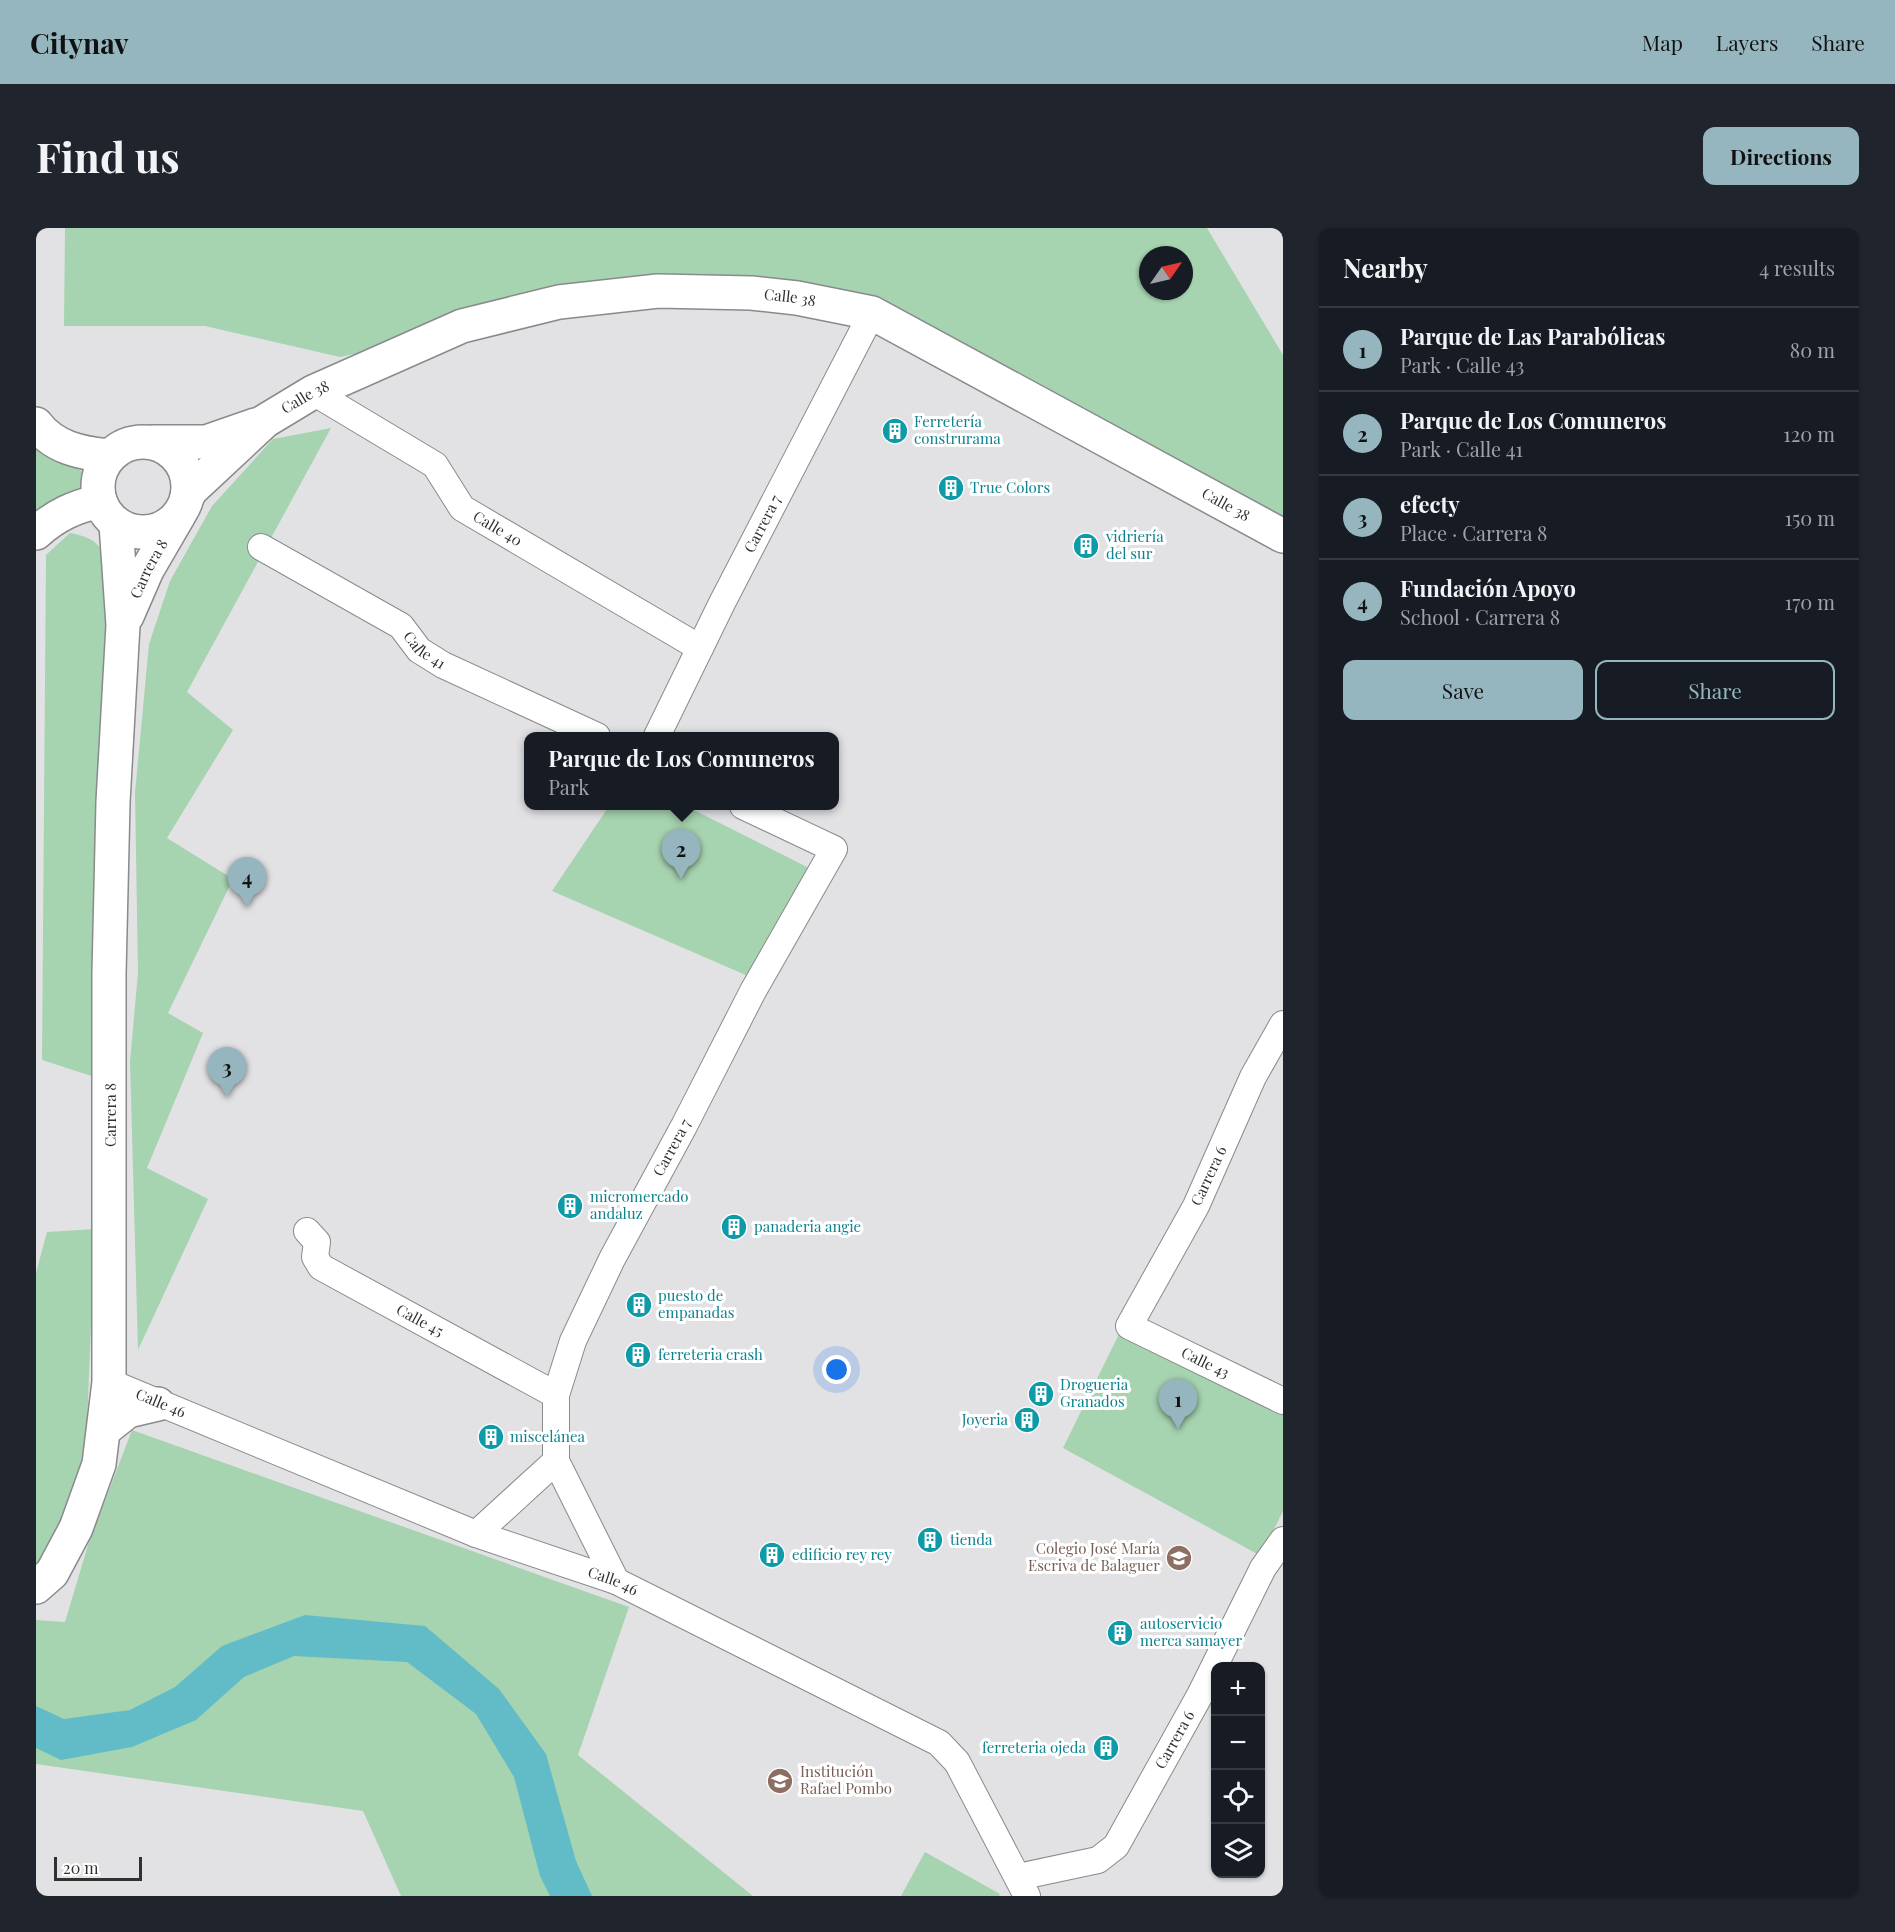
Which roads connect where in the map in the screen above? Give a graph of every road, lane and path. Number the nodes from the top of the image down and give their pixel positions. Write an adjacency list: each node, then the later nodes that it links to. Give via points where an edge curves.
1 (872, 313): 2 (main road, Calle 38, via 797,298 705,291 658,291 559,302 462,326); 10 (main road, Calle 38); 13 (street, Carrera 7)
2 (313, 392): 3 (main road, Calle 38); 13 (street, Calle 40, via 435,465 462,508)
3 (265, 421): 5 (main road, Calle 38, via 206,442); 7 (main road, Calle 38, via 191,490)
4 (36, 424): 6 (main road, via 58,444 82,454)
5 (153, 442): 6 (main road, via 124,445); 7 (main road, via 178,459 187,477)
6 (109, 456): 8 (main road, via 97,482)
7 (183, 506): 8 (main road, via 169,524 143,532 129,530); 12 (main road, Carrera 8, via 147,570)
8 (108, 513): 9 (main road, via 75,506); 12 (main road, Carrera 8)
9 (36, 533)
10 (1283, 536)
11 (261, 547): 14 (street, Calle 41, via 401,626 419,650 443,665)
12 (123, 625): 20 (main road, Carrera 8, via 109,974)
13 (700, 648): 15 (street, Carrera 7)
14 (588, 732)
15 (659, 732)
16 (751, 810): 21 (street, Carrera 7, via 834,849 753,991 612,1259 573,1341)
17 (1283, 1023): 19 (street, Carrera 6, via 1253,1077 1196,1206)
18 (307, 1231): 21 (street, Calle 45, via 317,1242 315,1257 321,1267)
19 (1129, 1326): 22 (street, Calle 43)
20 (109, 1383): 23 (street, Calle 46); 24 (main road, Carrera 8)
21 (556, 1395): 25 (street, Carrera 7)
22 (1283, 1401)
23 (158, 1404): 24 (main road, via 128,1411); 26 (street, Calle 46)
24 (104, 1430): 29 (main road, Carrera 8, via 99,1464 76,1528 52,1573)
25 (556, 1461): 26 (street); 28 (street, Carrera 7)
26 (476, 1534): 28 (street, Calle 46)
27 (1283, 1540): 30 (street, Carrera 6, via 1263,1568 1200,1695 1116,1846 1098,1860)
28 (616, 1581): 30 (street, Calle 46, via 939,1743 957,1762)
29 (36, 1587)
30 (1022, 1886)

